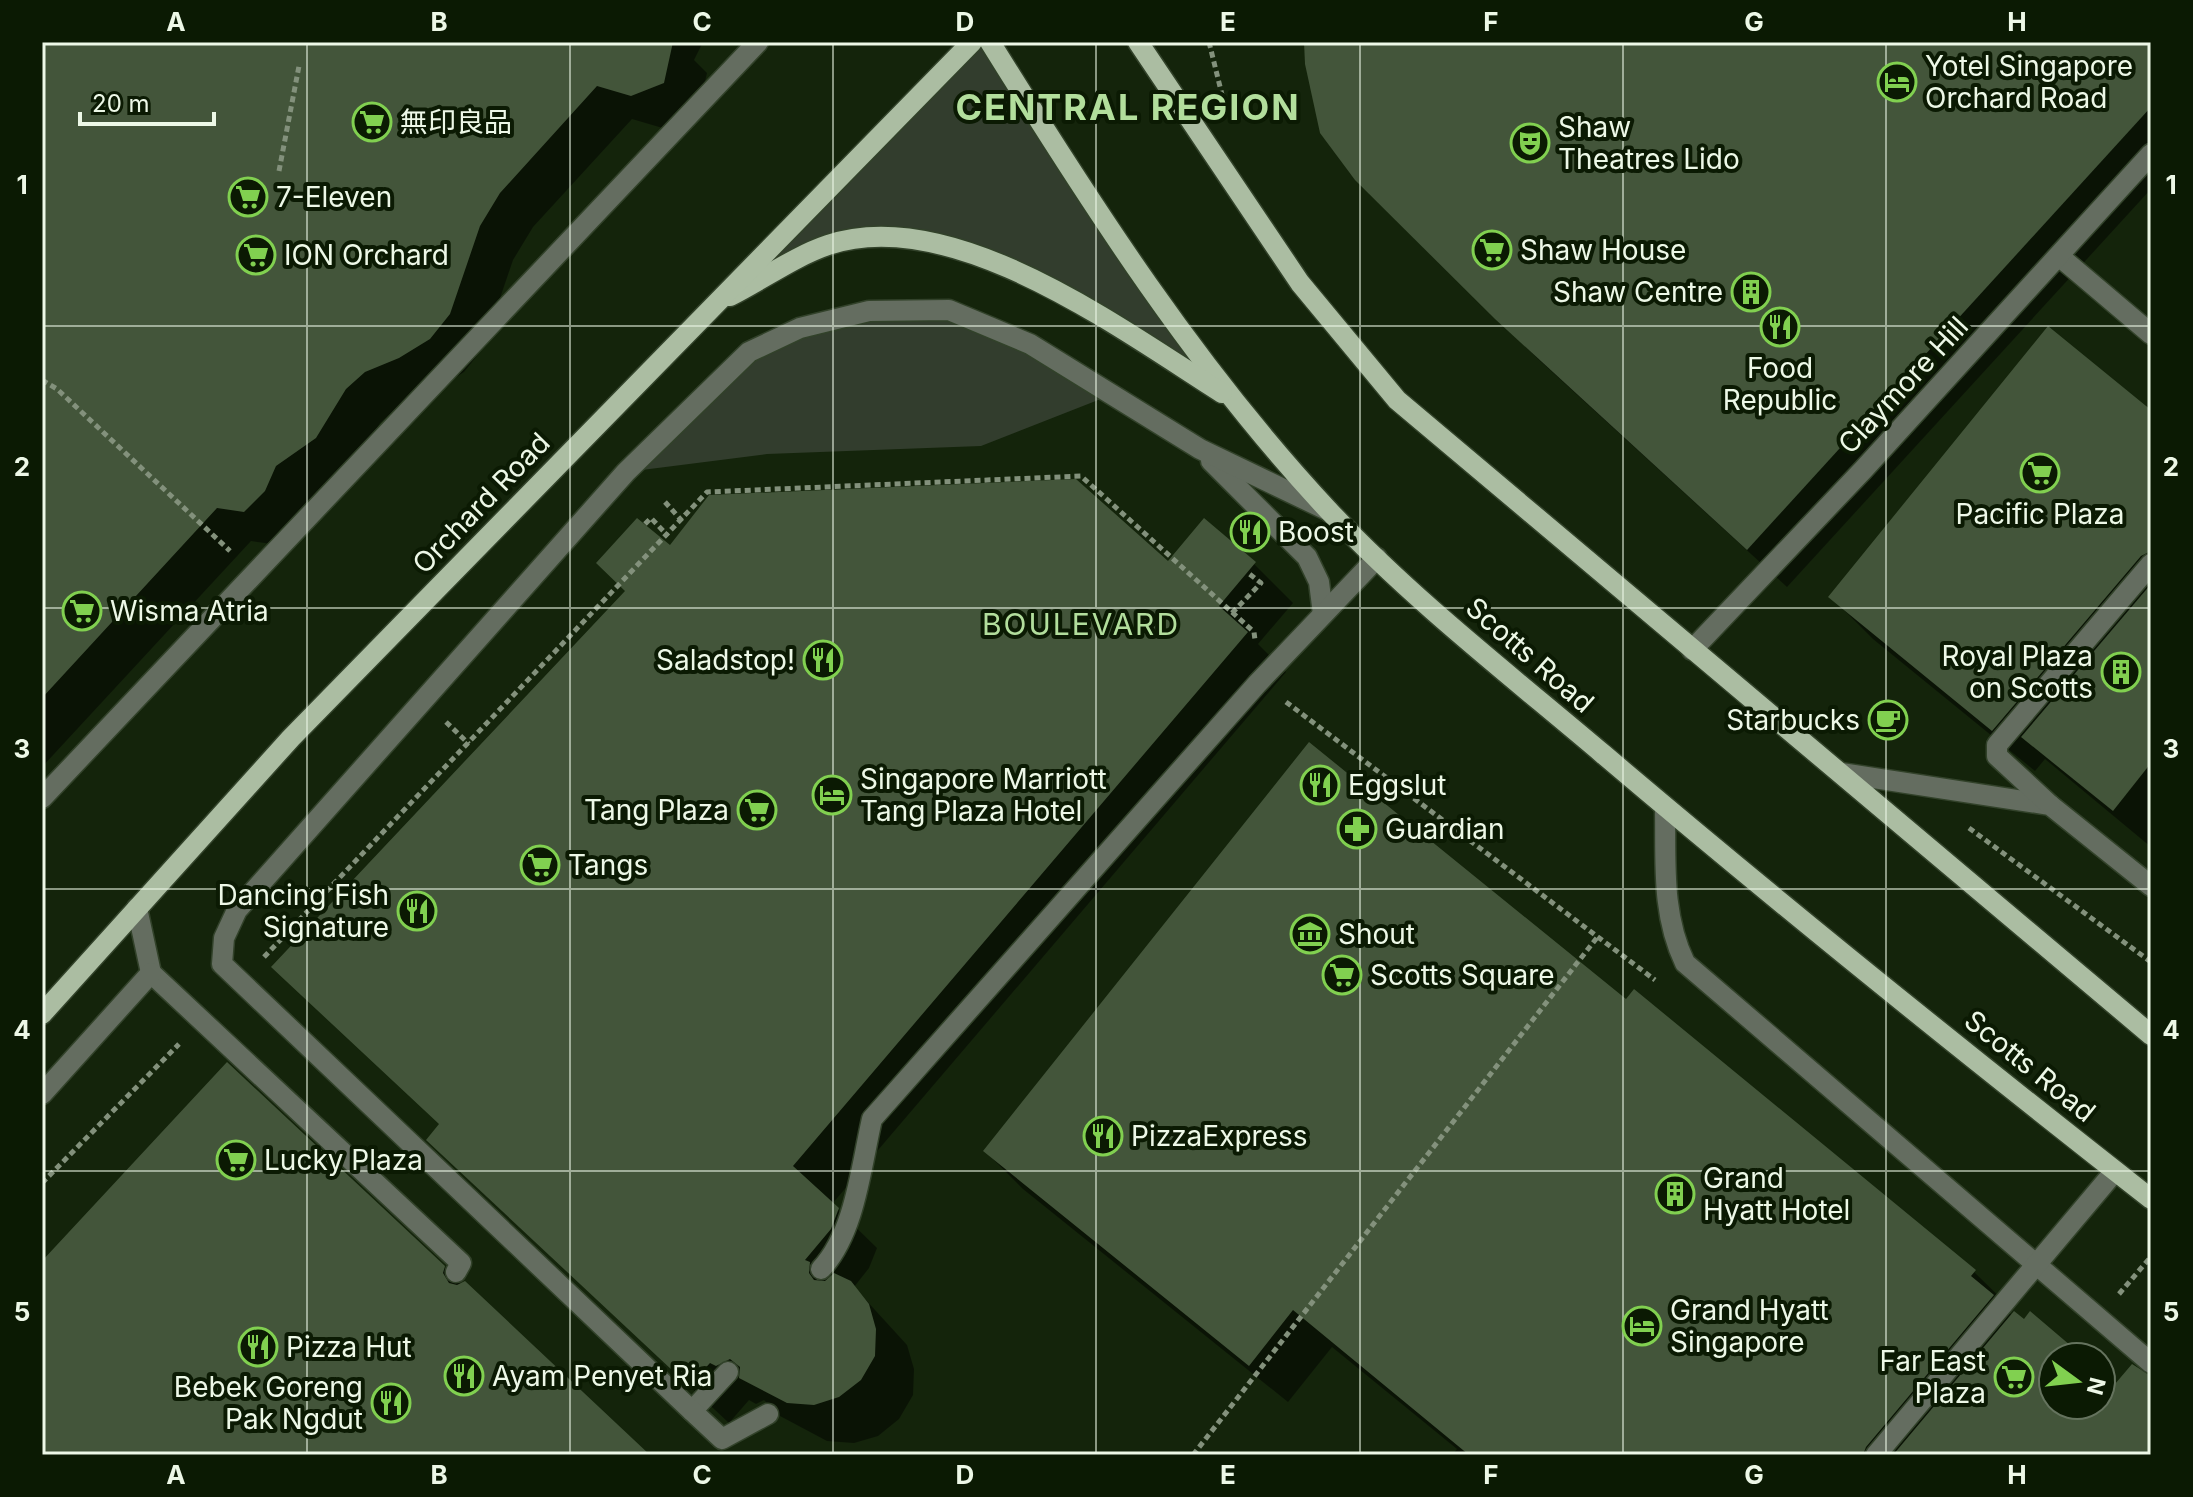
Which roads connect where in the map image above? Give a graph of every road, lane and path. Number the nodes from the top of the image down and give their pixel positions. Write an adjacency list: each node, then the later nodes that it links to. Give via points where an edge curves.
1 (758, 42): 24 (street)
2 (972, 42): 11 (main road, Orchard Road)
3 (990, 42): 14 (main road, Scotts Road, via 1104,225)
4 (1138, 42): 27 (main road, via 1300,283 1397,400)
5 (1209, 42): 7 (path)
6 (299, 66): 9 (path)
7 (1228, 117)
8 (2151, 154): 10 (street, Claymore Hill)
9 (279, 171)
10 (2059, 256): 12 (street); 27 (street, Claymore Hill)
11 (713, 305): 14 (main road, via 828,245 888,236 939,243 1062,292); 37 (main road, Orchard Road, via 291,738)
12 (2151, 334)
13 (42, 380): 24 (path)
14 (1233, 400): 17 (main road, Scotts Road)
15 (1200, 449): 17 (street); 26 (street, via 1307,557 1319,582); 40 (street, via 1030,344 949,310 869,311 800,328 749,352 626,472 237,910 224,938 222,964)
16 (665, 502): 18 (path)
17 (1329, 511): 21 (main road, Scotts Road)
18 (682, 521): 20 (path); 25 (path, via 707,492 1081,476)
19 (645, 524): 20 (path, via 651,518)
20 (668, 536): 30 (path)
21 (1377, 558): 26 (street); 34 (main road, Scotts Road)
22 (2151, 564): 33 (street, via 1997,745 1997,756)
23 (1247, 572): 25 (path, via 1261,583)
24 (255, 574): 32 (street)
25 (1232, 613): 28 (path, via 1254,632)
26 (1323, 614): 28 (street)
27 (1692, 650): 31 (main road)
28 (1257, 684): 50 (street, via 872,1119 835,1254); 57 (path, via 1302,712 1599,935)
29 (445, 721): 30 (path)
30 (469, 744): 40 (path)
31 (1841, 773): 33 (street); 43 (main road)
32 (42, 798)
33 (2050, 805): 36 (street)
34 (1665, 807): 45 (main road, Scotts Road); 49 (street, via 1666,903 1673,939 1685,963)
35 (1960, 821): 38 (path)
36 (2151, 886)
37 (137, 908): 39 (street); 41 (main road, Orchard Road)
38 (2151, 962)
39 (151, 973): 42 (street); 44 (street)
40 (240, 981): 55 (street)
41 (42, 1014)
42 (203, 1020): 46 (path); 51 (street, via 461,1263)
43 (2151, 1035)
44 (42, 1094)
45 (2115, 1171): 47 (main road, Scotts Road); 49 (street)
46 (42, 1183)
47 (2151, 1199)
48 (2151, 1261): 52 (path)
49 (2038, 1264): 52 (street); 58 (street)
50 (821, 1269)
51 (456, 1272)
52 (2099, 1317): 53 (street)
53 (2151, 1363)
54 (728, 1372): 55 (street)
55 (692, 1411): 56 (street, via 722,1439)
56 (768, 1414)
57 (1193, 1455)
58 (1876, 1455)

